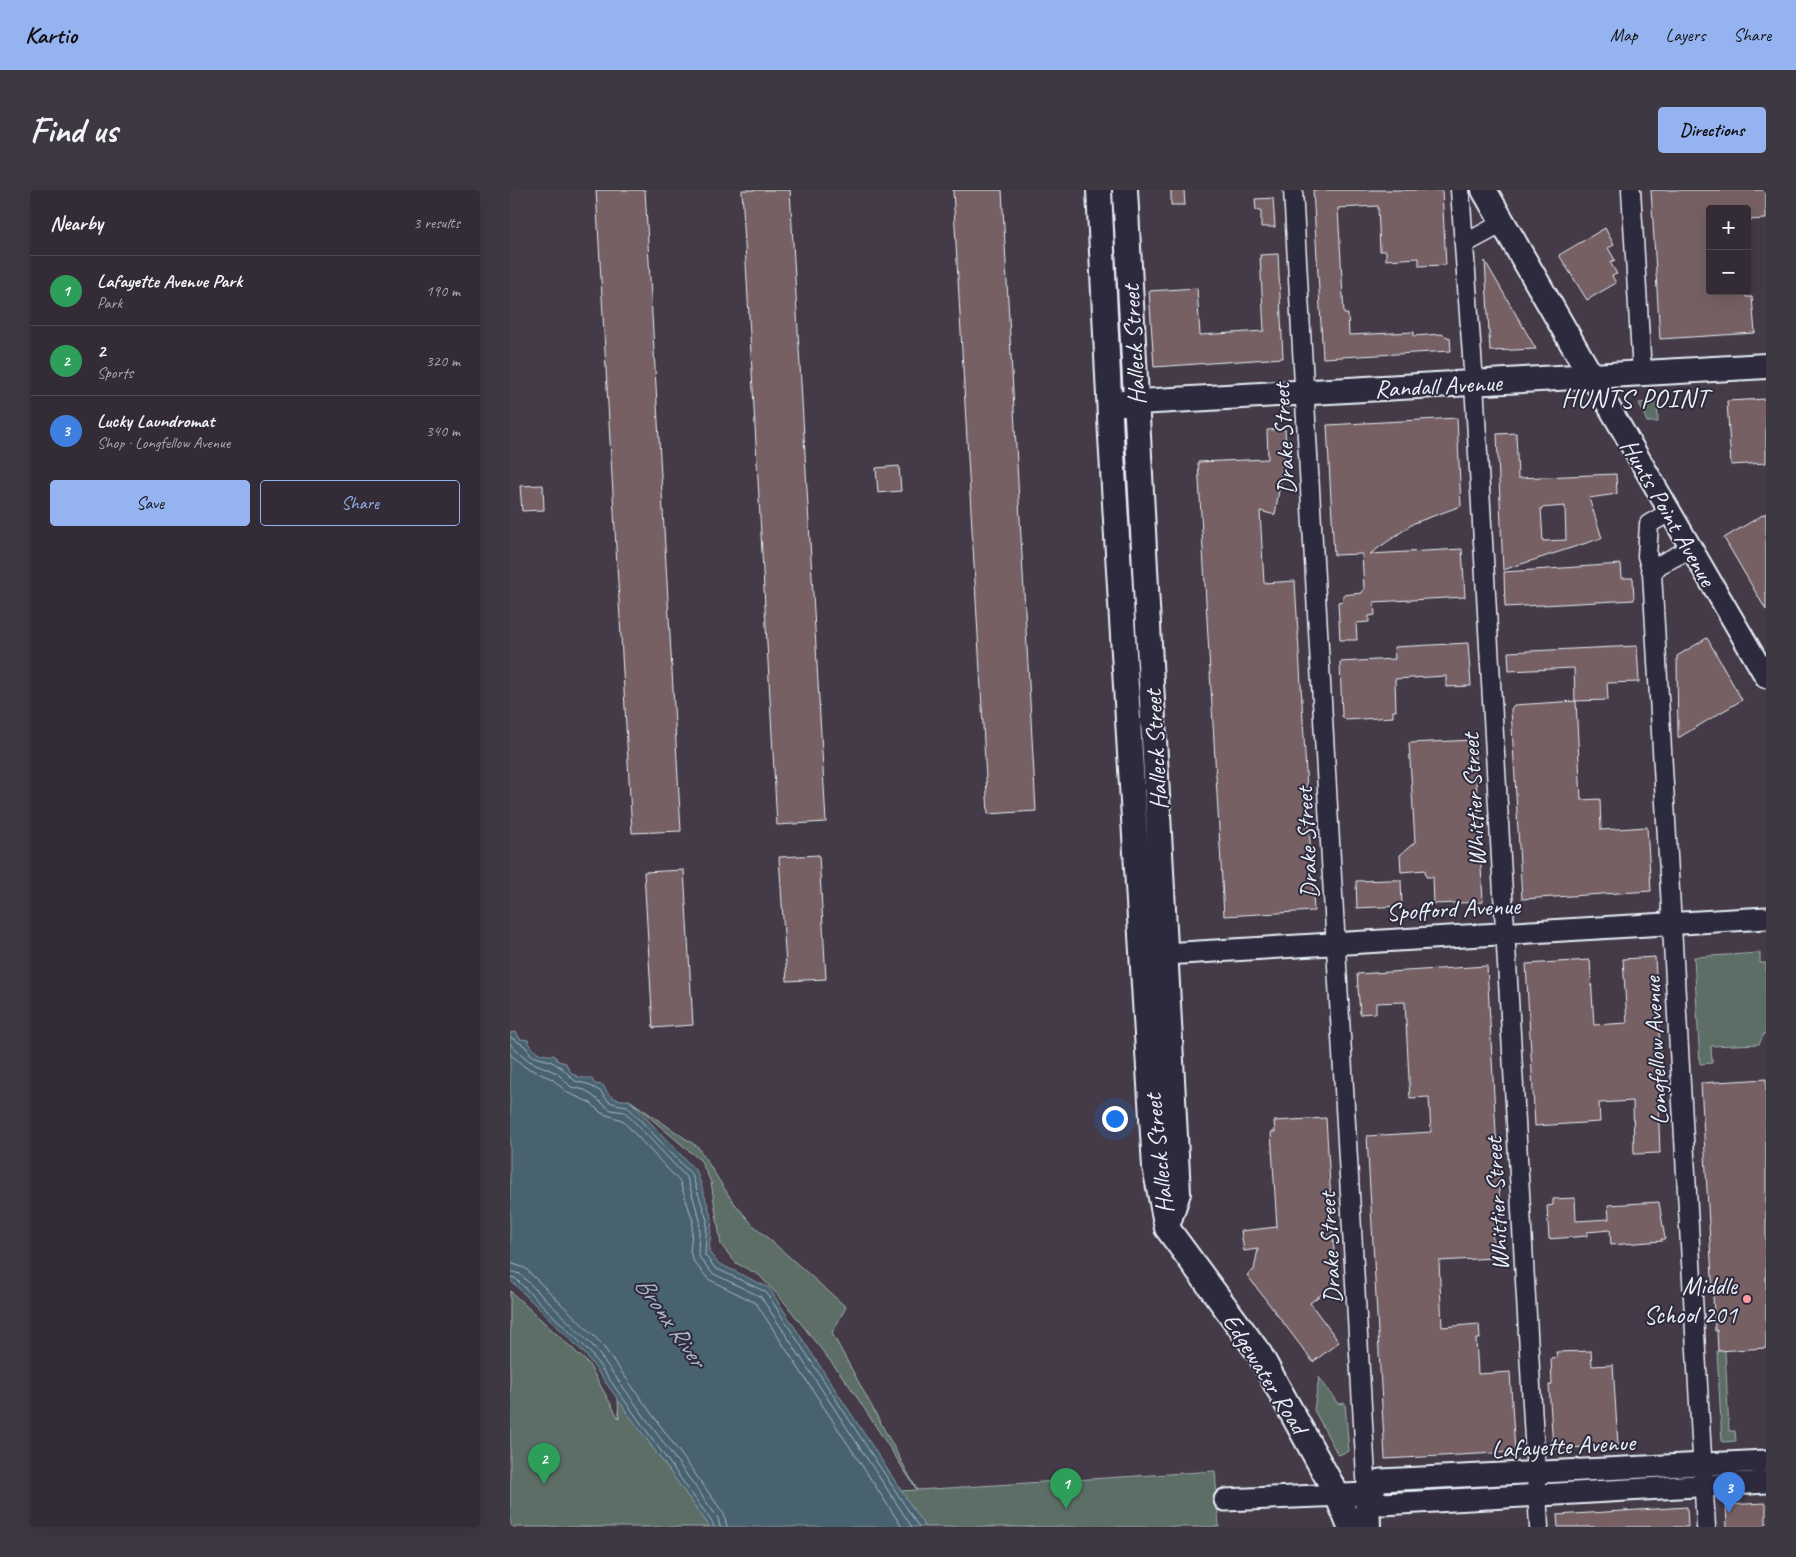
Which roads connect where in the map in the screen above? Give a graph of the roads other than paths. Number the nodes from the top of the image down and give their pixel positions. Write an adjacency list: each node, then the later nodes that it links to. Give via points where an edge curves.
1 (1099, 190): 15 (main road, Halleck Street)
2 (1125, 190): 14 (main road, Halleck Street)
3 (1293, 190): 13 (street, Drake Street)
4 (1460, 190): 8 (street, Whittier Street)
5 (1484, 190): 7 (main road, Hunts Point Avenue)
6 (1631, 190): 10 (street)
7 (1503, 223): 8 (street); 11 (main road, Hunts Point Avenue)
8 (1464, 244): 12 (street, Whittier Street)
9 (1766, 366): 10 (main road, Randall Avenue)
10 (1642, 373): 11 (main road, Randall Avenue)
11 (1591, 376): 12 (main road, Randall Avenue); 16 (street, Hunts Point Avenue)
12 (1474, 383): 13 (main road, Randall Avenue); 22 (street, Whittier Street)
13 (1305, 392): 14 (main road, Randall Avenue); 23 (street, Drake Street)
14 (1136, 402): 15 (main road, Randall Avenue); 24 (main road, Halleck Street)
15 (1109, 404): 24 (main road, Halleck Street)
16 (1668, 513): 17 (street, Hunts Point Avenue); 18 (street, Longfellow Avenue, via 1648,524 1647,556)
17 (1690, 549): 18 (street, via 1659,564); 19 (street, Hunts Point Avenue)
18 (1652, 573): 21 (street, Longfellow Avenue)
19 (1766, 677)
20 (1766, 918): 21 (street, Spofford Avenue)
21 (1673, 923): 22 (street, Spofford Avenue); 28 (street, Longfellow Avenue)
22 (1505, 933): 23 (street, Spofford Avenue); 27 (street, Whittier Street)
23 (1336, 943): 24 (street, Spofford Avenue); 30 (street, Drake Street)
24 (1154, 954): 25 (main road, Halleck Street, via 1178,1193)
25 (1167, 1228): 31 (main road, Edgewater Road, via 1259,1353)
26 (1766, 1462): 28 (street, Lafayette Avenue)
27 (1536, 1474): 28 (street, Lafayette Avenue); 30 (street, Lafayette Avenue, via 1381,1480); 32 (street, Whittier Street)
28 (1704, 1476): 29 (street, Lafayette Avenue); 32 (street, Lafayette Avenue); 37 (street, Longfellow Avenue)
29 (1766, 1482)
30 (1367, 1494): 31 (street, Lafayette Avenue); 32 (street, Lafayette Avenue, via 1383,1504); 35 (main road)
31 (1337, 1495): 33 (street, Lafayette Avenue); 34 (main road, Edgewater Road)
32 (1537, 1497): 36 (street, Whittier Street)
33 (1225, 1500)
34 (1350, 1527)
35 (1368, 1527)
36 (1539, 1527)
37 (1706, 1527)

